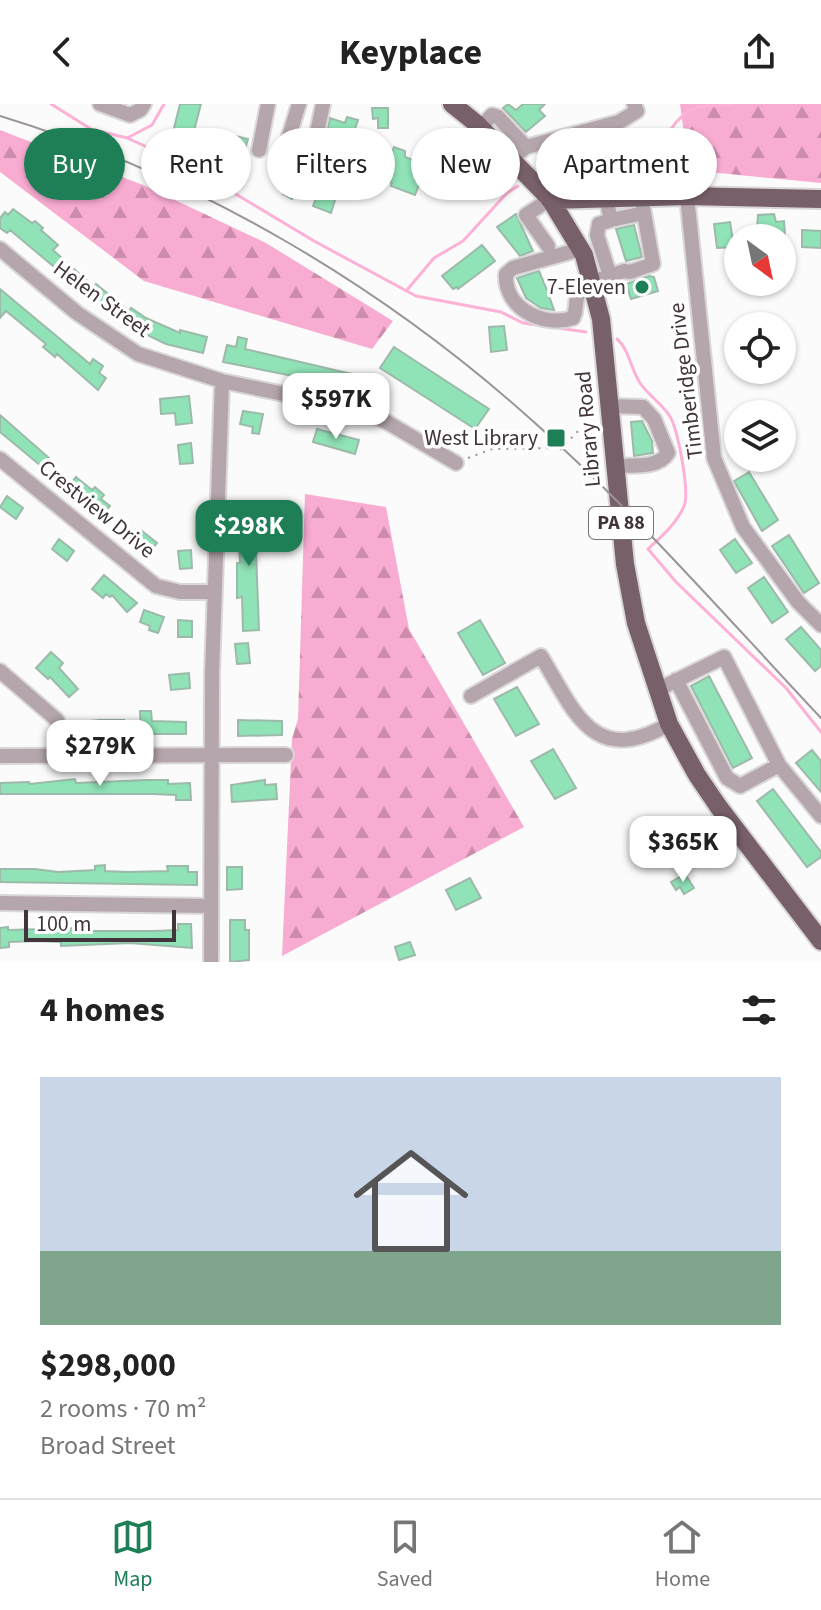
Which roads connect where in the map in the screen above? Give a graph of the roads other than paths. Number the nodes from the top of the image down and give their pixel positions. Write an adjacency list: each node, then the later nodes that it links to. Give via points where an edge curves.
1 (100, 104): 2 (street, via 130,115)
2 (144, 104)
3 (268, 104): 9 (street)
4 (299, 104): 5 (street, via 290,146 307,152 314,147)
5 (323, 104)
6 (452, 104): 8 (main road, Library Road / PA 88)
7 (634, 104): 10 (street, via 637,111 619,122)
8 (480, 128)
9 (259, 150)
10 (520, 153)
11 (520, 155): 12 (main road, Library Road / PA 88)
12 (536, 179)
13 (717, 197): 14 (main road)
14 (821, 199)
15 (550, 200): 23 (street, via 526,215); 24 (main road, Library Road / PA 88)
16 (606, 200): 21 (street)
17 (618, 200): 20 (main road)
18 (664, 200): 20 (main road)
19 (687, 200): 33 (street, Timberidge Drive, via 714,458 743,527)
20 (642, 204): 21 (street); 26 (street, via 653,264)
21 (611, 220): 22 (street, via 599,224)
22 (597, 235): 24 (street); 26 (street)
23 (548, 246)
24 (579, 246): 26 (main road, Library Road / PA 88); 26 (street, via 513,268 506,274 510,297 534,317 568,320 577,310 581,290)
25 (0, 249): 27 (street, Helen Street, via 77,313 138,354)
26 (602, 280): 28 (main road, Library Road / PA 88)
27 (222, 381): 30 (street, Helen Street, via 360,410); 32 (street)
28 (610, 406): 31 (main road, Library Road / PA 88); 31 (street, via 643,407 668,453 651,465)
29 (0, 459): 32 (street, Crestview Drive, via 156,586)
30 (456, 463)
31 (615, 466): 36 (main road, Library Road / PA 88, via 633,608)
32 (215, 592): 39 (street)
33 (821, 625)
34 (0, 671): 42 (street, via 57,720)
35 (676, 680): 36 (street); 43 (street, via 727,778 740,786); 43 (street, via 724,657)
36 (657, 690): 38 (main road, Library Road / PA 88)
37 (471, 696): 38 (street, via 541,656 573,710 604,737 619,742 645,738)
38 (669, 724): 47 (main road, Library Road / PA 88, via 718,806)
39 (212, 755): 40 (street); 42 (street); 46 (street)
40 (286, 755)
41 (0, 756): 42 (street)
42 (57, 757)
43 (779, 765): 44 (street)
44 (821, 816)
45 (0, 903): 46 (street)
46 (211, 906): 48 (street)
47 (821, 941)
48 (211, 962)

